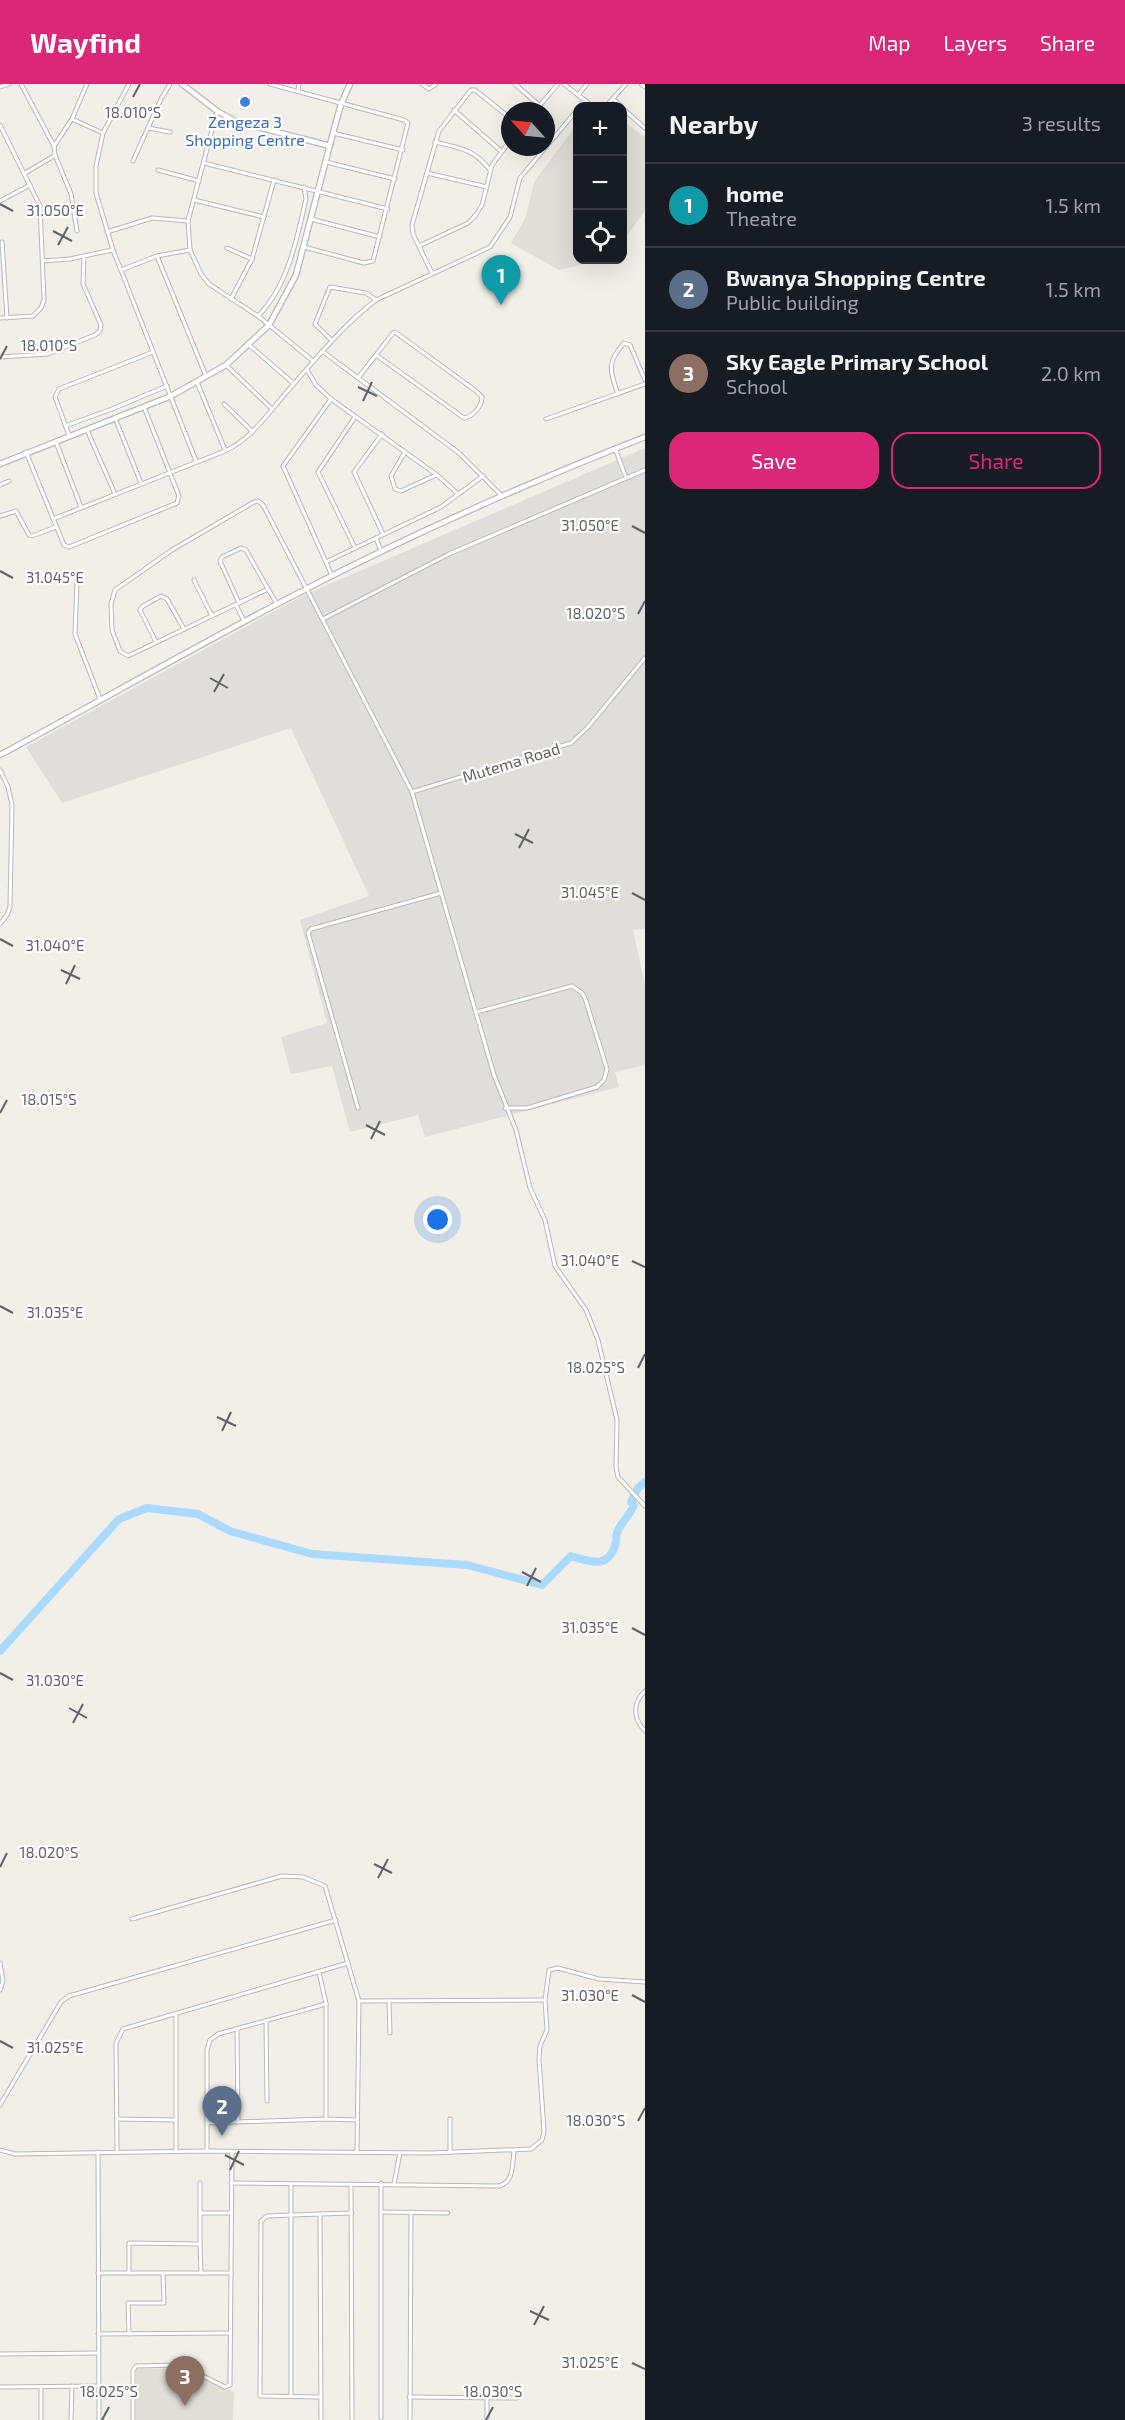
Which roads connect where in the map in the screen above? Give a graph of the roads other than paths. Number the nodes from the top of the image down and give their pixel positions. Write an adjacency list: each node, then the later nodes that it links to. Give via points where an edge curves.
1 (9, 84): 18 (street)
2 (21, 84): 44 (street)
3 (87, 84): 35 (street)
4 (129, 84): 40 (street)
5 (170, 84): 37 (street)
6 (182, 84): 31 (street)
7 (270, 84): 20 (street)
8 (299, 84): 20 (street)
9 (350, 84): 29 (street)
10 (422, 84): 11 (street, via 429,89)
11 (436, 84)
12 (515, 84): 24 (street)
13 (558, 84): 25 (street)
14 (564, 84): 21 (street)
15 (587, 84): 21 (street)
16 (626, 84): 22 (street)
17 (641, 84): 19 (street)
18 (0, 87)
19 (645, 87)
20 (298, 91): 29 (street)
21 (578, 95): 23 (street)
22 (613, 99): 27 (street); 28 (street)
23 (585, 100): 26 (street)
24 (535, 102)
25 (543, 102)
26 (587, 102)
27 (610, 102)
28 (616, 102)
29 (342, 104): 41 (street); 46 (street, via 407,121)
30 (454, 110): 32 (street, via 473,90); 43 (street); 47 (street)
31 (217, 111): 45 (street, via 244,124); 52 (street)
32 (501, 111)
33 (627, 112): 38 (street)
34 (573, 115): 42 (street)
35 (72, 118): 40 (street); 44 (street)
36 (0, 124): 55 (street)
37 (148, 128): 39 (street); 50 (street)
38 (645, 128)
39 (170, 132)
40 (103, 133): 71 (street, via 95,179)
41 (333, 133): 45 (street); 46 (street)
42 (555, 136)
43 (435, 142): 54 (street, via 473,153); 56 (street)
44 (54, 146): 48 (street)
45 (330, 146): 51 (street)
46 (403, 150): 57 (street)
47 (501, 151): 54 (street)
48 (55, 155): 55 (street); 70 (street, via 69,186)
49 (538, 156): 84 (street, via 520,178 510,217 495,241 484,251)
50 (133, 161)
51 (326, 162): 57 (street); 63 (street)
52 (204, 163): 58 (street); 59 (street)
53 (158, 170): 58 (street)
54 (490, 171): 62 (street)
55 (25, 173): 60 (street)
56 (427, 173): 62 (street); 74 (street, via 412,228)
57 (395, 179): 66 (street)
58 (199, 180): 64 (street)
59 (274, 180): 61 (street); 67 (street)
60 (31, 185): 65 (street); 82 (street, via 40,206)
61 (304, 188): 63 (street); 87 (street, via 306,199 287,270)
62 (487, 188): 74 (street, via 472,220)
63 (318, 190): 66 (street); 68 (street)
64 (194, 200): 67 (street); 69 (street)
65 (0, 201)
66 (388, 208): 72 (street)
67 (264, 217): 81 (street)
68 (311, 219): 72 (street); 75 (street)
69 (188, 221): 71 (street, via 152,218); 78 (street)
70 (77, 231)
71 (107, 232): 77 (street)
72 (380, 237): 75 (street, via 369,264)
73 (2, 242): 89 (street)
74 (419, 246): 84 (street)
75 (304, 247): 90 (street, via 292,283)
76 (227, 248): 81 (street)
77 (113, 250): 80 (street); 83 (street)
78 (190, 250): 79 (street); 85 (street, via 205,279)
79 (157, 256): 83 (street); 100 (street)
80 (84, 257): 82 (street); 96 (street, via 83,284 100,331 48,354)
81 (252, 259): 85 (street)
82 (43, 261): 89 (street, via 44,300 40,308 29,318)
83 (121, 270): 94 (street)
84 (432, 273): 86 (street)
85 (231, 299): 87 (street)
86 (376, 300): 91 (street); 91 (street, via 366,293 330,287 315,324)
87 (258, 316): 90 (street)
88 (0, 318): 89 (street)
89 (7, 318)
90 (269, 325): 92 (street); 97 (street)
91 (332, 341): 93 (street)
92 (249, 345): 98 (street); 104 (street)
93 (322, 351): 97 (street); 101 (street)
94 (154, 352): 105 (street); 115 (street, via 59,389 55,397)
95 (376, 355): 95 (street, via 395,332 476,391 482,397 481,404 464,418); 101 (street)
96 (0, 357)
97 (313, 361): 99 (street)
98 (226, 365): 100 (street); 111 (street)
99 (307, 369): 104 (street); 108 (street)
100 (207, 378): 102 (street)
101 (358, 378): 131 (street, via 459,453)
102 (197, 382): 107 (street); 123 (street)
103 (645, 382): 106 (street); 106 (street, via 630,345 624,343 610,368)
104 (293, 384): 111 (street)
105 (167, 386): 107 (street); 115 (street)
106 (618, 394): 114 (street)
107 (171, 396): 110 (street); 126 (street)
108 (331, 399): 112 (street); 147 (street, via 283,468)
109 (224, 404): 117 (street)
110 (144, 408): 113 (street); 129 (street)
111 (272, 409): 117 (street)
112 (355, 417): 118 (street); 145 (street, via 318,472)
113 (115, 418): 116 (street); 134 (street)
114 (546, 419)
115 (65, 426): 119 (street)
116 (87, 428): 119 (street); 137 (street)
117 (252, 431): 123 (street)
118 (382, 434): 125 (street); 143 (street, via 354,472)
119 (69, 435): 121 (street)
120 (645, 436): 122 (street)
121 (55, 441): 124 (street); 139 (street)
122 (615, 448): 132 (street); 138 (street)
123 (225, 451): 126 (street)
124 (26, 452): 127 (street); 141 (street)
125 (405, 452): 130 (street); 130 (street, via 391,476 392,486 398,491)
126 (196, 461): 129 (street)
127 (0, 464)
128 (645, 470): 132 (street)
129 (170, 471): 134 (street); 142 (street, via 179,496 175,504 69,547 64,545)
130 (437, 475): 136 (street)
131 (483, 476): 136 (street); 138 (street)
132 (626, 478): 156 (street, via 449,554)
133 (9, 481): 135 (street)
134 (141, 483): 137 (street)
135 (0, 485)
136 (457, 493): 143 (street, via 441,507)
137 (115, 494): 139 (street)
138 (502, 496): 146 (street)
139 (81, 507): 141 (street)
140 (0, 516): 142 (street, via 16,511 32,536)
141 (53, 519): 142 (street)
142 (56, 527)
143 (383, 534): 144 (street)
144 (376, 538): 145 (street); 146 (street)
145 (355, 548): 147 (street)
146 (381, 551): 148 (street)
147 (326, 562): 148 (street)
148 (332, 576): 152 (street)
149 (194, 580): 155 (street)
150 (77, 581): 161 (street, via 75,634)
151 (268, 589): 153 (street); 153 (street, via 241,548 220,561); 154 (street)
152 (306, 589): 154 (street); 156 (street); 159 (street, via 263,505 254,502 172,550 114,592 112,630 120,651 132,655)
153 (237, 604): 155 (street); 157 (street)
154 (277, 604): 157 (street)
155 (212, 616): 158 (street)
156 (324, 619): 164 (street)
157 (244, 621): 161 (street)
158 (184, 629): 159 (street); 159 (street, via 167,598 161,596 140,610)
159 (156, 642)
160 (645, 658): 164 (street, Mutema Road, via 571,743)
161 (100, 701): 162 (street)
162 (0, 755)
163 (0, 770): 166 (street, via 12,805 10,907)
164 (412, 792): 165 (street)
165 (441, 893): 167 (street); 169 (street, via 308,933)
166 (0, 924)
167 (477, 1012): 168 (street); 168 (street, via 572,986 585,998 607,1069 597,1087 527,1108)
168 (506, 1107): 170 (street, via 516,1130 530,1188 545,1220 555,1266 586,1310 598,1340 617,1420 618,1477)
169 (358, 1108)
170 (645, 1506)
171 (645, 1691): 172 (street, via 635,1709 637,1721)
172 (645, 1731)
173 (132, 1919): 174 (street, via 289,1875 325,1886)
174 (336, 1920): 176 (street); 189 (street, via 69,1996 61,2002)
175 (0, 1963): 179 (street)
176 (348, 1963): 177 (street); 181 (street)
177 (319, 1972): 183 (street); 184 (street)
178 (645, 1982): 180 (street, via 599,1979 558,1968 549,1970)
179 (0, 1990)
180 (545, 2000): 182 (street); 201 (street, via 547,2030 539,2059 543,2136 531,2149)
181 (359, 2001): 182 (street); 194 (street)
182 (389, 2001): 187 (street)
183 (326, 2004): 185 (street); 191 (street)
184 (176, 2015): 190 (street, via 130,2025 119,2034); 193 (street)
185 (266, 2021): 186 (street); 188 (street)
186 (237, 2030): 195 (street); 196 (street, via 215,2036 207,2044)
187 (390, 2033)
188 (267, 2101)
189 (0, 2105)
190 (117, 2119): 193 (street); 203 (street)
191 (326, 2119): 194 (street); 195 (street)
192 (450, 2119): 205 (street)
193 (176, 2120): 198 (street)
194 (357, 2120): 204 (street)
195 (238, 2122): 196 (street)
196 (207, 2123): 199 (street)
197 (0, 2150): 202 (street, via 15,2154)
198 (176, 2151): 199 (street); 203 (street)
199 (207, 2151): 200 (street)
200 (232, 2151): 204 (street); 208 (street)
201 (514, 2151): 205 (street); 211 (street, via 510,2179 502,2185)
202 (98, 2152): 203 (street); 222 (street)
203 (117, 2152)
204 (357, 2152): 206 (street)
205 (450, 2152): 206 (street)
206 (400, 2153): 211 (street)
207 (200, 2183): 216 (street)
208 (231, 2183): 212 (street); 213 (street)
209 (381, 2183): 210 (street); 211 (street); 214 (street)
210 (351, 2184): 212 (street); 217 (street)
211 (394, 2184)
212 (291, 2185): 219 (street)
213 (231, 2212): 216 (street); 226 (street)
214 (381, 2212): 215 (street); 241 (street)
215 (411, 2212): 218 (street); 238 (street)
216 (200, 2213): 221 (street)
217 (352, 2213): 220 (street); 247 (street)
218 (448, 2213)
219 (291, 2214): 220 (street); 236 (street); 236 (street, via 267,2216 261,2223 260,2396)
220 (320, 2214): 237 (street)
221 (200, 2244): 223 (street, via 129,2243); 225 (street)
222 (98, 2273): 223 (street); 228 (street)
223 (129, 2273): 224 (street)
224 (163, 2273): 225 (street); 229 (street, via 164,2302 128,2303)
225 (201, 2273): 226 (street)
226 (231, 2273): 227 (street)
227 (230, 2333): 229 (street); 245 (street, via 229,2386 181,2365 136,2366)
228 (98, 2334): 229 (street); 230 (street)
229 (129, 2334)
230 (98, 2353): 231 (street); 233 (street)
231 (0, 2354)
232 (72, 2386): 233 (street); 235 (street); 243 (street)
233 (98, 2386): 244 (street)
234 (0, 2387): 235 (street)
235 (41, 2387): 242 (street)
236 (291, 2397): 237 (street)
237 (321, 2397): 246 (street)
238 (409, 2397): 239 (street); 248 (street)
239 (487, 2397): 240 (street); 249 (street)
240 (517, 2398)
241 (381, 2418)
242 (40, 2420)
243 (71, 2420)
244 (99, 2420)
245 (133, 2420)
246 (321, 2420)
247 (352, 2420)
248 (410, 2420)
249 (487, 2420)

